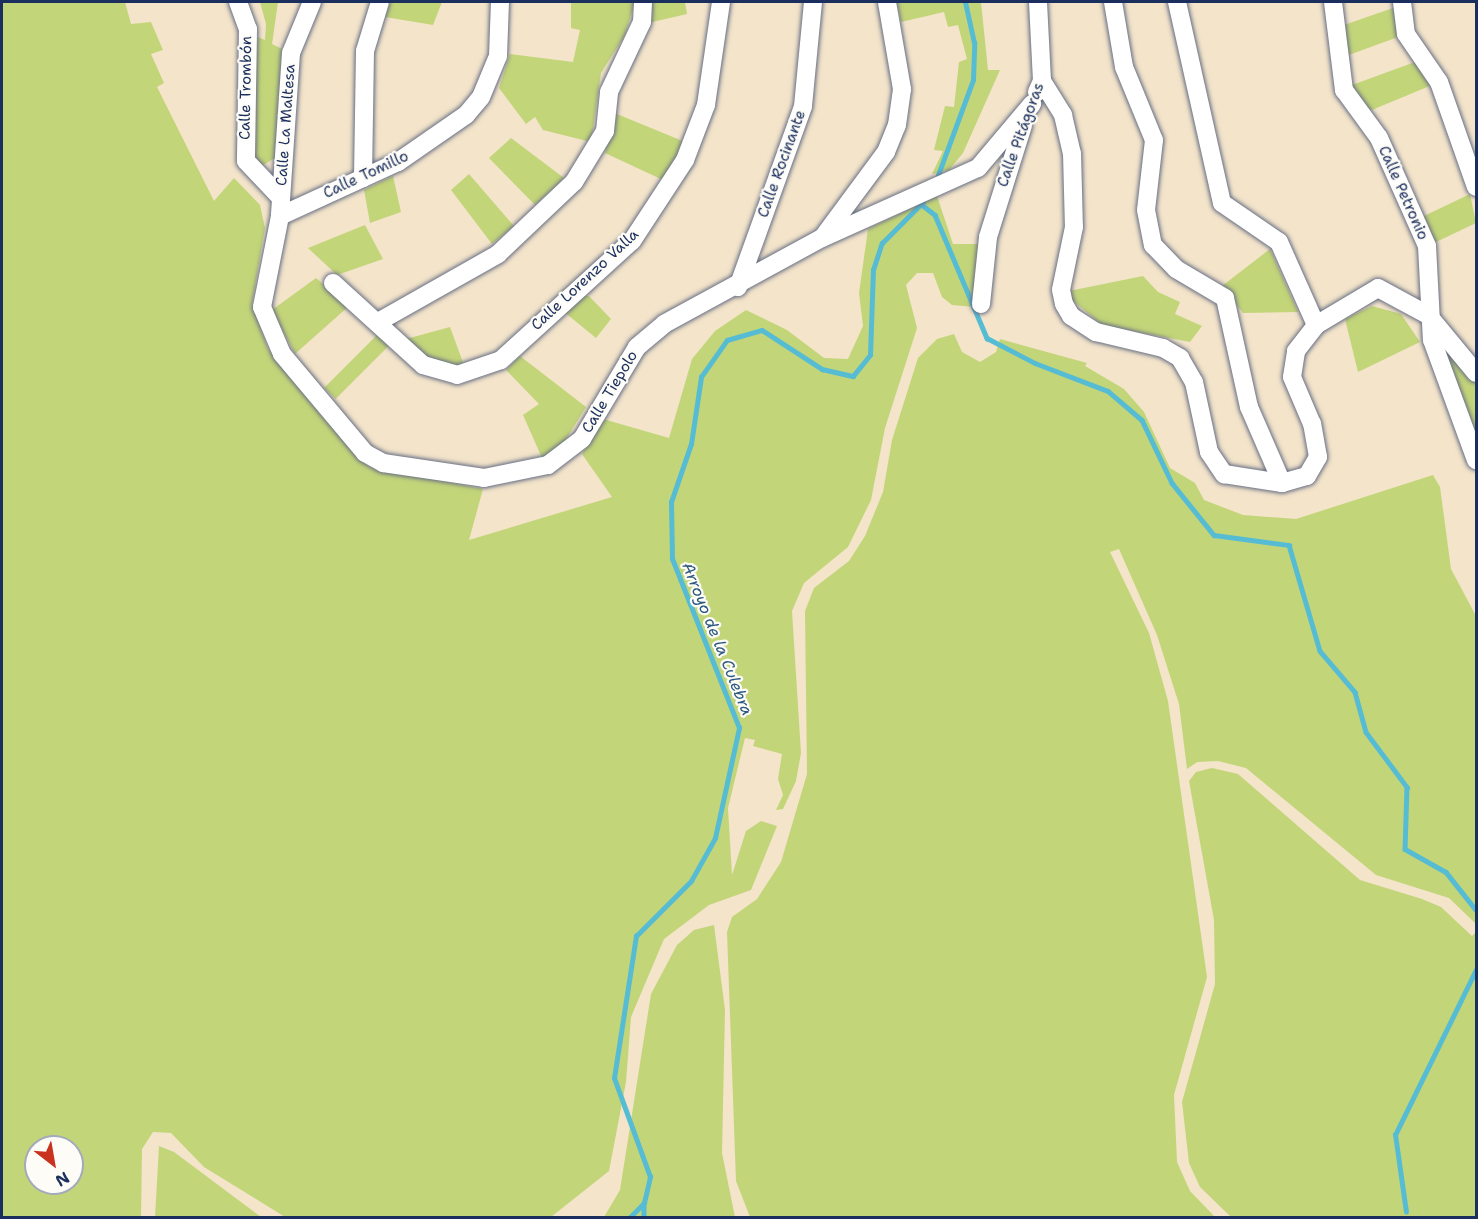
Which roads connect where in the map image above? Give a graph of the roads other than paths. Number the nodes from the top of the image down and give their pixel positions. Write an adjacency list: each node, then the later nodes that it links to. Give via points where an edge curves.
1 (238, 2): 18 (street, Calle Trombón, via 248,29 246,161)
2 (312, 2): 18 (street, Calle La Maltesa, via 291,52)
3 (380, 2): 16 (street, via 364,51)
4 (500, 2): 16 (street, Calle Tomillo, via 498,56 481,98 432,141)
5 (643, 2): 24 (street, via 642,22 609,92 605,131 574,182 498,254)
6 (721, 2): 24 (street, Calle Lorenzo Valla, via 696,137 632,241 501,360 476,372 457,375 423,365)
7 (813, 2): 21 (street, Calle Rocinante, via 803,106)
8 (887, 2): 19 (street, via 902,89 897,124 886,152)
9 (1038, 2): 14 (street, Calle Pitágoras)
10 (1113, 2): 28 (street, via 1124,66 1154,141 1146,210 1153,245 1176,269 1225,298 1249,407)
11 (1177, 2): 25 (street, via 1222,204 1279,242)
12 (1333, 2): 23 (street, Calle Petronio, via 1344,90 1379,138 1426,246 1432,290)
13 (1402, 2): 17 (street, via 1406,34 1439,82)
14 (1042, 81): 15 (street, Calle Pitágoras); 28 (street, via 1063,115 1072,153 1074,227 1061,290 1071,316 1096,332 1163,348 1180,358 1194,382 1209,452 1224,474)
15 (1032, 104): 19 (street, Calle Tiepolo, via 978,168); 22 (street, Calle Pitágoras, via 988,237)
16 (363, 178): 18 (street, Calle Tomillo)
17 (1476, 188)
18 (281, 207): 21 (street, Calle Tiepolo, via 262,294 268,330 282,354 365,453 383,463 484,477 548,465 582,439 637,347 664,324)
19 (822, 238): 21 (street, Calle Tiepolo)
20 (333, 283): 24 (street, Calle Lorenzo Valla)
21 (738, 287)
22 (981, 304)
23 (1428, 315): 25 (street, via 1378,288); 26 (street); 27 (street, Calle Petronio, via 1432,340)
24 (378, 322)
25 (1316, 325): 28 (street, via 1296,351 1292,377 1312,424 1318,457 1307,476)
26 (1476, 373)
27 (1476, 460)
28 (1282, 483)

